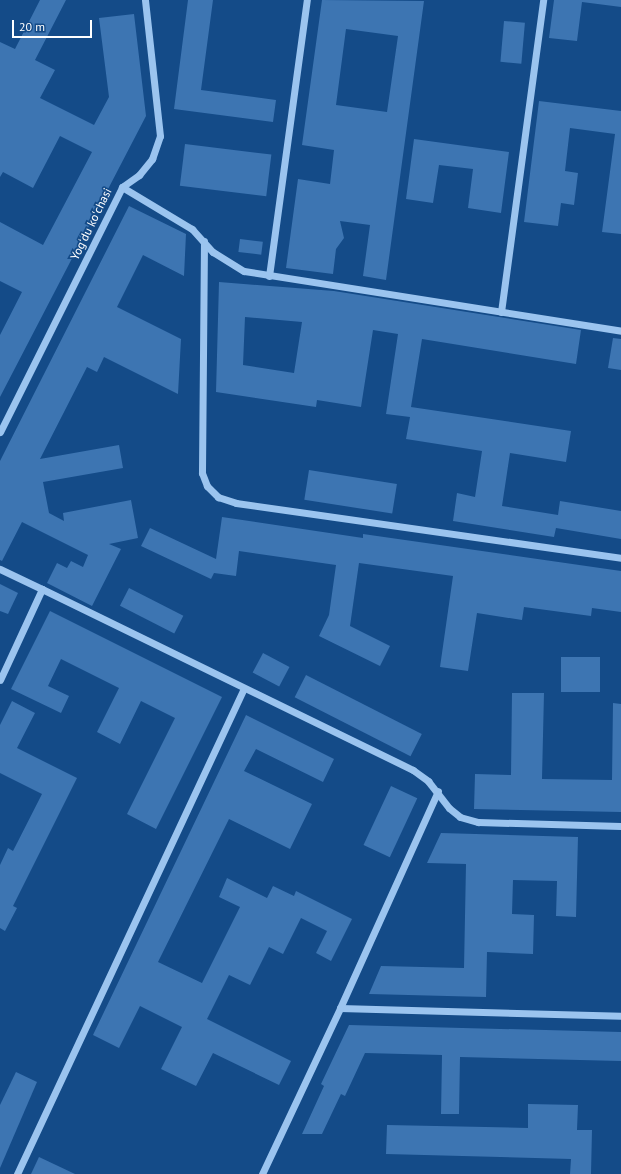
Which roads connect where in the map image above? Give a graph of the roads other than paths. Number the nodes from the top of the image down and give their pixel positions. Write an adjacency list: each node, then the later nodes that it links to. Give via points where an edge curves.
1 (145, 0): 4 (street, Yogʻdu koʻchasi, via 160,136 152,159 139,175)
2 (307, 0): 6 (street)
3 (542, 0): 7 (street)
4 (122, 187): 5 (street, via 192,229); 9 (street, Yogʻdu koʻchasi)
5 (204, 240): 6 (street, via 226,262 244,271); 10 (street, via 202,473 207,486 218,497 236,503)
6 (269, 276): 7 (street)
7 (501, 312): 8 (street)
8 (621, 331)
9 (0, 432)
10 (621, 558)
11 (0, 569): 12 (street)
12 (42, 589): 13 (street); 14 (street)
13 (0, 680)
14 (244, 688): 15 (street, via 413,770); 19 (street)
15 (438, 791): 16 (street, via 449,808 460,817 478,822); 17 (street)
16 (621, 826)
17 (340, 1008): 18 (street); 20 (street)
18 (621, 1016)
19 (17, 1174)
20 (262, 1174)

